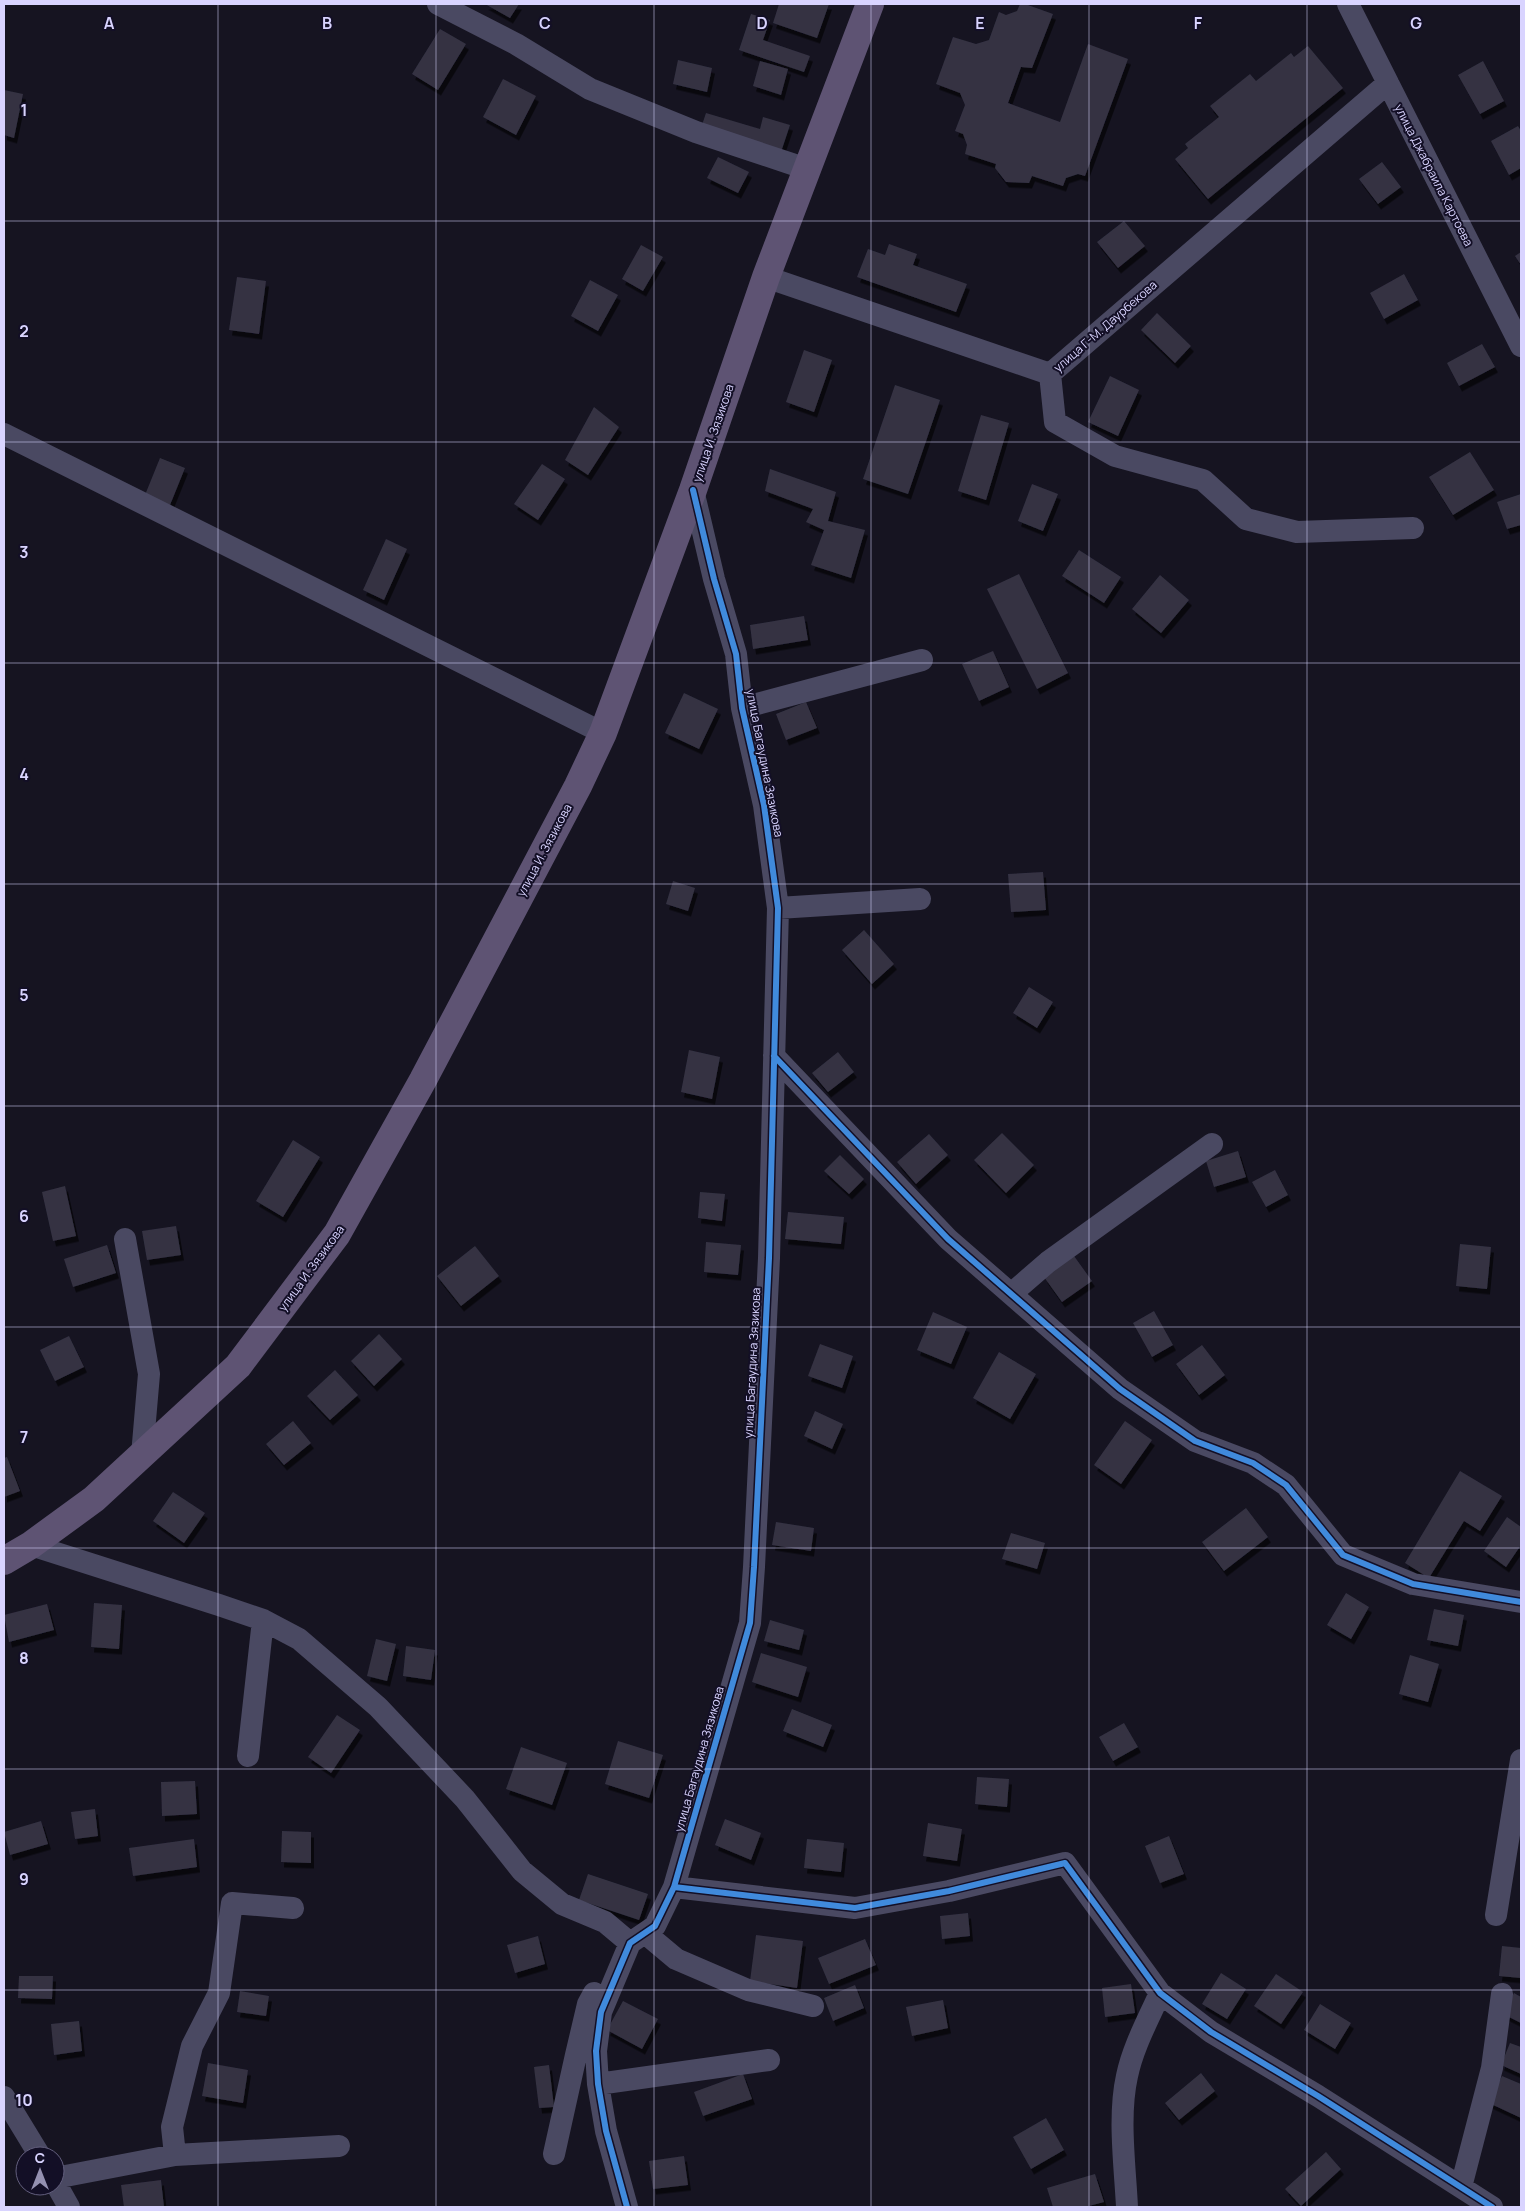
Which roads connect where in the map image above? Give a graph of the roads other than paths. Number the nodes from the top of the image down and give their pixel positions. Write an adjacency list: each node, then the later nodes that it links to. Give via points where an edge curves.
1 (438, 4): 5 (street, via 516,44 590,89 696,132)
2 (870, 4): 5 (main road, улица И. Зязикова)
3 (1348, 4): 4 (street, улица Джабраила Картоева)
4 (1388, 83): 7 (street, улица Джабраила Картоева); 8 (street, улица Г-М. Даурбекова)
5 (807, 169): 6 (main road, улица И. Зязикова)
6 (766, 276): 8 (street, улица Г-М. Даурбекова); 10 (main road, улица И. Зязикова)
7 (1521, 346)
8 (1050, 374): 11 (street, via 1055,422 1116,456 1203,480 1246,519 1296,532)
9 (4, 434): 14 (street)
10 (693, 490): 13 (street, улица Багаудина Зязикова, via 736,654); 14 (main road, улица И. Зязикова)
11 (1413, 528)
12 (922, 660): 13 (street)
13 (742, 708): 16 (street, улица Багаудина Зязикова, via 764,805)
14 (603, 733): 21 (main road, улица И. Зязикова, via 427,1072 337,1234 238,1366)
15 (920, 898): 16 (street)
16 (778, 908): 17 (street, улица Багаудина Зязикова)
17 (774, 1056): 20 (street, via 948,1239); 28 (street, улица Багаудина Зязикова, via 768,1268 750,1623)
18 (1212, 1144): 20 (street, via 1048,1262)
19 (125, 1239): 21 (street, via 149,1374)
20 (1011, 1294): 24 (street, via 1127,1394 1195,1440 1253,1463 1286,1485 1342,1555 1413,1584)
21 (142, 1455): 22 (main road, улица И. Зязикова, via 94,1499)
22 (31, 1545): 23 (main road, улица И. Зязикова); 25 (street)
23 (4, 1561)
24 (1521, 1602)
25 (263, 1620): 26 (street); 31 (street, via 299,1638 378,1707 465,1799 522,1871 562,1904)
26 (248, 1756)
27 (1521, 1760): 30 (street)
28 (674, 1887): 31 (street, улица Багаудина Зязикова, via 655,1926); 33 (street, via 855,1908 1065,1863)
29 (293, 1908): 42 (street, via 232,1904 219,1993 192,2046 172,2127)
30 (1496, 1915)
31 (638, 1938): 32 (street, улица Багаудина Зязикова); 35 (street, via 676,1959 748,1990)
32 (622, 1964): 37 (street, улица Багаудина Зязикова, via 601,2012 596,2051); 41 (street, via 599,1983 588,2004)
33 (1160, 1993): 44 (street, via 1211,2032); 48 (street, via 1126,2076 1123,2108)
34 (1502, 1994): 44 (street, via 1492,2068)
35 (814, 2006)
36 (769, 2060): 37 (street)
37 (598, 2084): 47 (street, улица Багаудина Зязикова, via 606,2131)
38 (4, 2097): 39 (street)
39 (34, 2146)
40 (338, 2146): 42 (street)
41 (554, 2154)
42 (175, 2156): 43 (street)
43 (65, 2176)
44 (1461, 2187): 49 (street)
45 (63, 2196): 46 (street)
46 (69, 2207)
47 (626, 2207)
48 (1127, 2207)
49 (1492, 2207)

